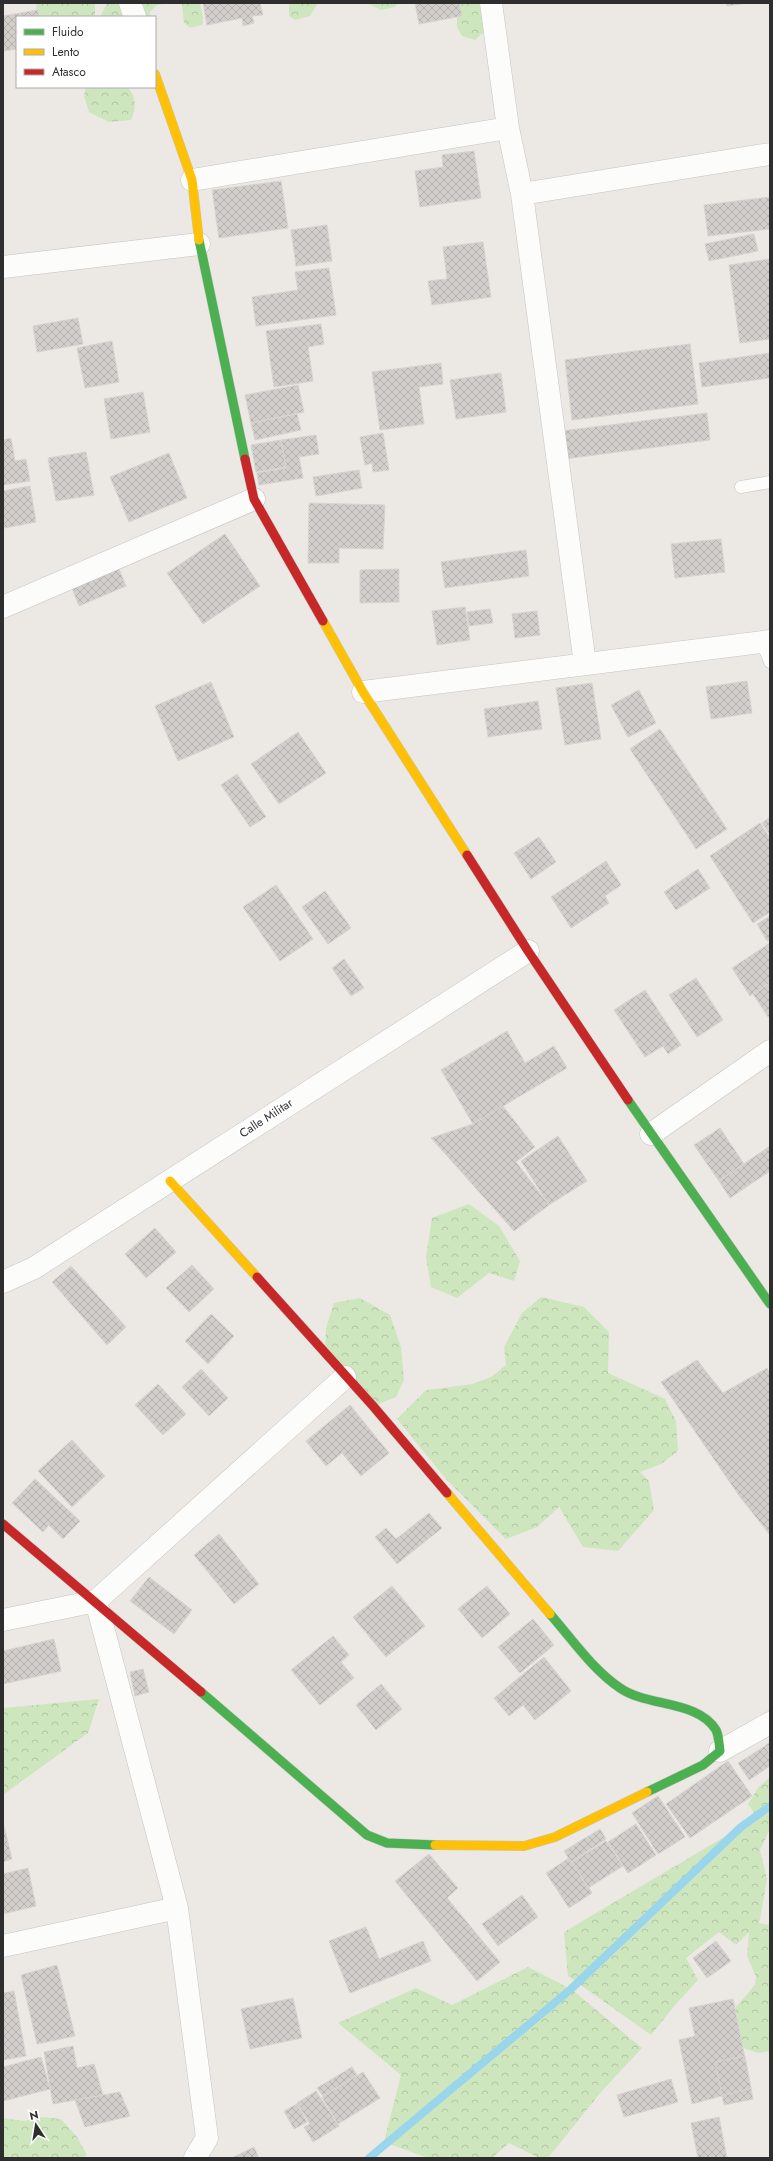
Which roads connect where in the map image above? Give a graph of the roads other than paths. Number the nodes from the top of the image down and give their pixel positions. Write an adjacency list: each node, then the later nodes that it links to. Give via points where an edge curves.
1 (130, 3): 3 (street)
2 (491, 3): 5 (street)
3 (135, 16)
4 (156, 77): 7 (street)
5 (508, 128): 7 (street); 8 (street)
6 (770, 154): 8 (street)
7 (192, 180): 9 (street)
8 (522, 194): 17 (street)
9 (199, 244): 10 (street); 13 (street)
10 (3, 268)
11 (770, 482): 12 (lane)
12 (741, 487)
13 (254, 499): 14 (street); 18 (street)
14 (3, 607)
15 (766, 641): 16 (lane); 17 (street)
16 (770, 662)
17 (585, 664): 18 (street)
18 (363, 692): 19 (street)
19 (528, 951): 21 (street); 22 (street, Calle Militar)
20 (770, 1051): 21 (street)
21 (651, 1134): 24 (street)
22 (170, 1181): 23 (street, Calle Militar, via 34,1268); 25 (street, via 325,1350)
23 (3, 1282)
24 (770, 1304)
25 (345, 1376): 27 (street); 30 (street, via 598,1670 635,1696 692,1711 707,1718 717,1732)
26 (3, 1524): 27 (street)
27 (96, 1601): 28 (street); 30 (street, via 367,1835 387,1843 524,1846 562,1834 703,1765); 31 (street)
28 (3, 1620)
29 (770, 1723): 30 (street)
30 (720, 1752)
31 (177, 1908): 32 (street); 33 (street, via 207,2138)
32 (3, 1946)
33 (195, 2158)

